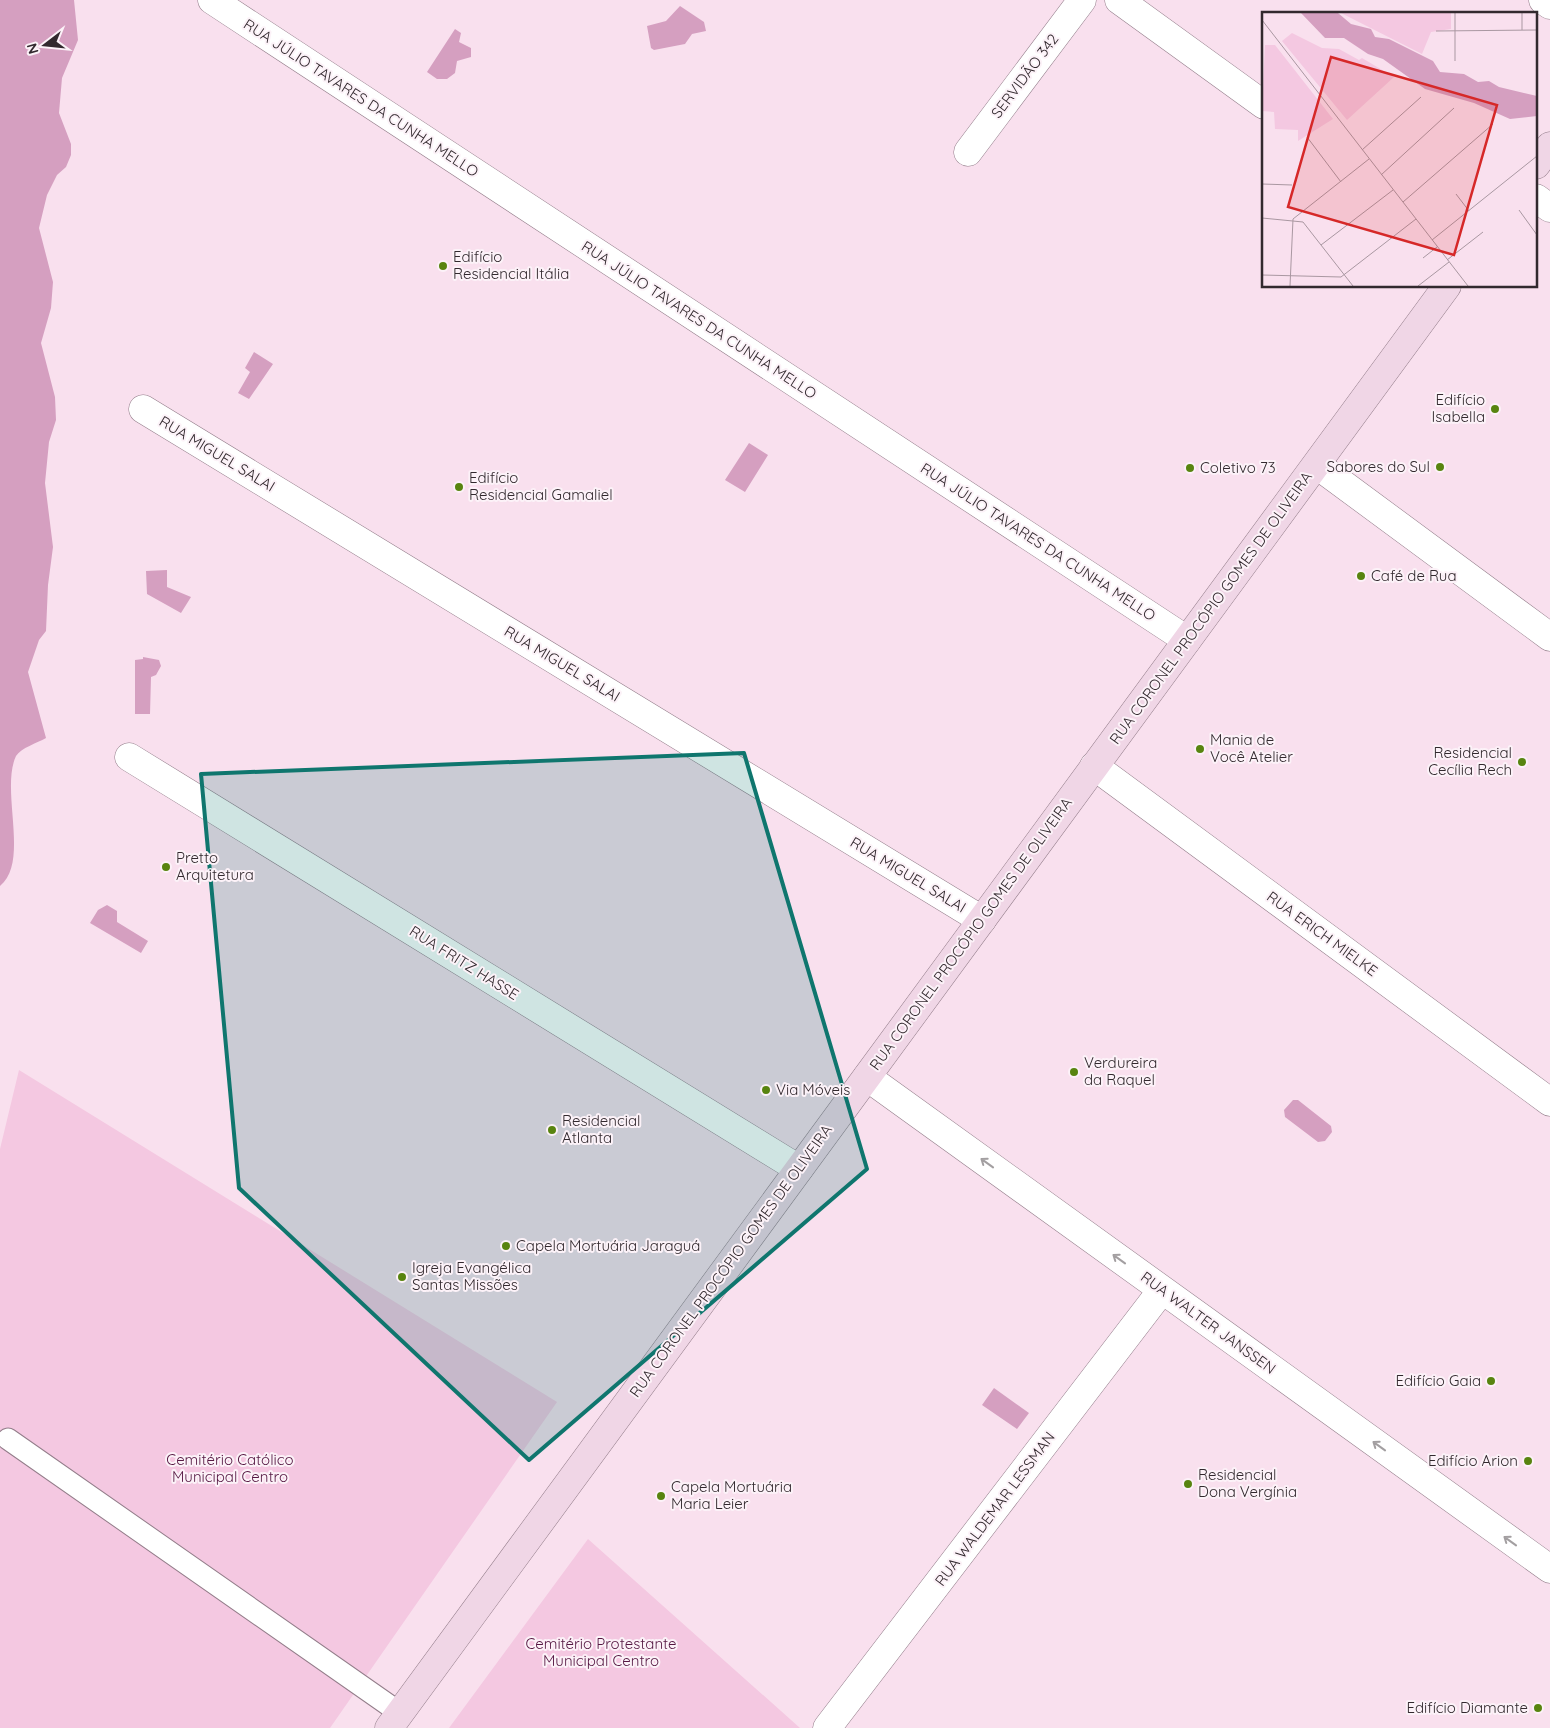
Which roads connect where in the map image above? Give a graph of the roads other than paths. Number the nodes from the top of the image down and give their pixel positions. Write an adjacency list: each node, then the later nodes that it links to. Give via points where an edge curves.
1 (212, 0): 16 (street, RUA JÚLIO TAVARES DA CUNHA MELLO)
2 (1082, 0): 8 (street, SERVIDÃO 342)
3 (1119, 0): 6 (street)
4 (1543, 0): 5 (street)
5 (1550, 5)
6 (1262, 104)
7 (1550, 146): 9 (main road)
8 (968, 152)
9 (1538, 162)
10 (1538, 199): 11 (street)
11 (1550, 208)
12 (1446, 288): 14 (main road, RUA CORONEL PROCÓPIO GOMES DE OLIVEIRA)
13 (143, 409): 19 (street, RUA MIGUEL SALAI)
14 (1317, 465): 15 (street); 16 (main road, RUA CORONEL PROCÓPIO GOMES DE OLIVEIRA)
15 (1550, 637)
16 (1187, 640): 18 (main road, RUA CORONEL PROCÓPIO GOMES DE OLIVEIRA)
17 (129, 758): 22 (street, RUA FRITZ HASSE)
18 (1094, 766): 19 (main road, RUA CORONEL PROCÓPIO GOMES DE OLIVEIRA); 21 (street, RUA ERICH MIELKE)
19 (982, 920): 20 (main road, RUA CORONEL PROCÓPIO GOMES DE OLIVEIRA)
20 (867, 1077): 22 (main road, RUA CORONEL PROCÓPIO GOMES DE OLIVEIRA); 23 (street, RUA WALTER JANSSEN, one-way to 20)
21 (1550, 1102)
22 (799, 1169): 26 (main road, RUA CORONEL PROCÓPIO GOMES DE OLIVEIRA)
23 (1162, 1290): 25 (street, RUA WALTER JANSSEN, one-way to 23); 27 (street, RUA WALDEMAR LESSMAN)
24 (8, 1439): 26 (lane)
25 (1550, 1569)
26 (394, 1720)
27 (827, 1728)

